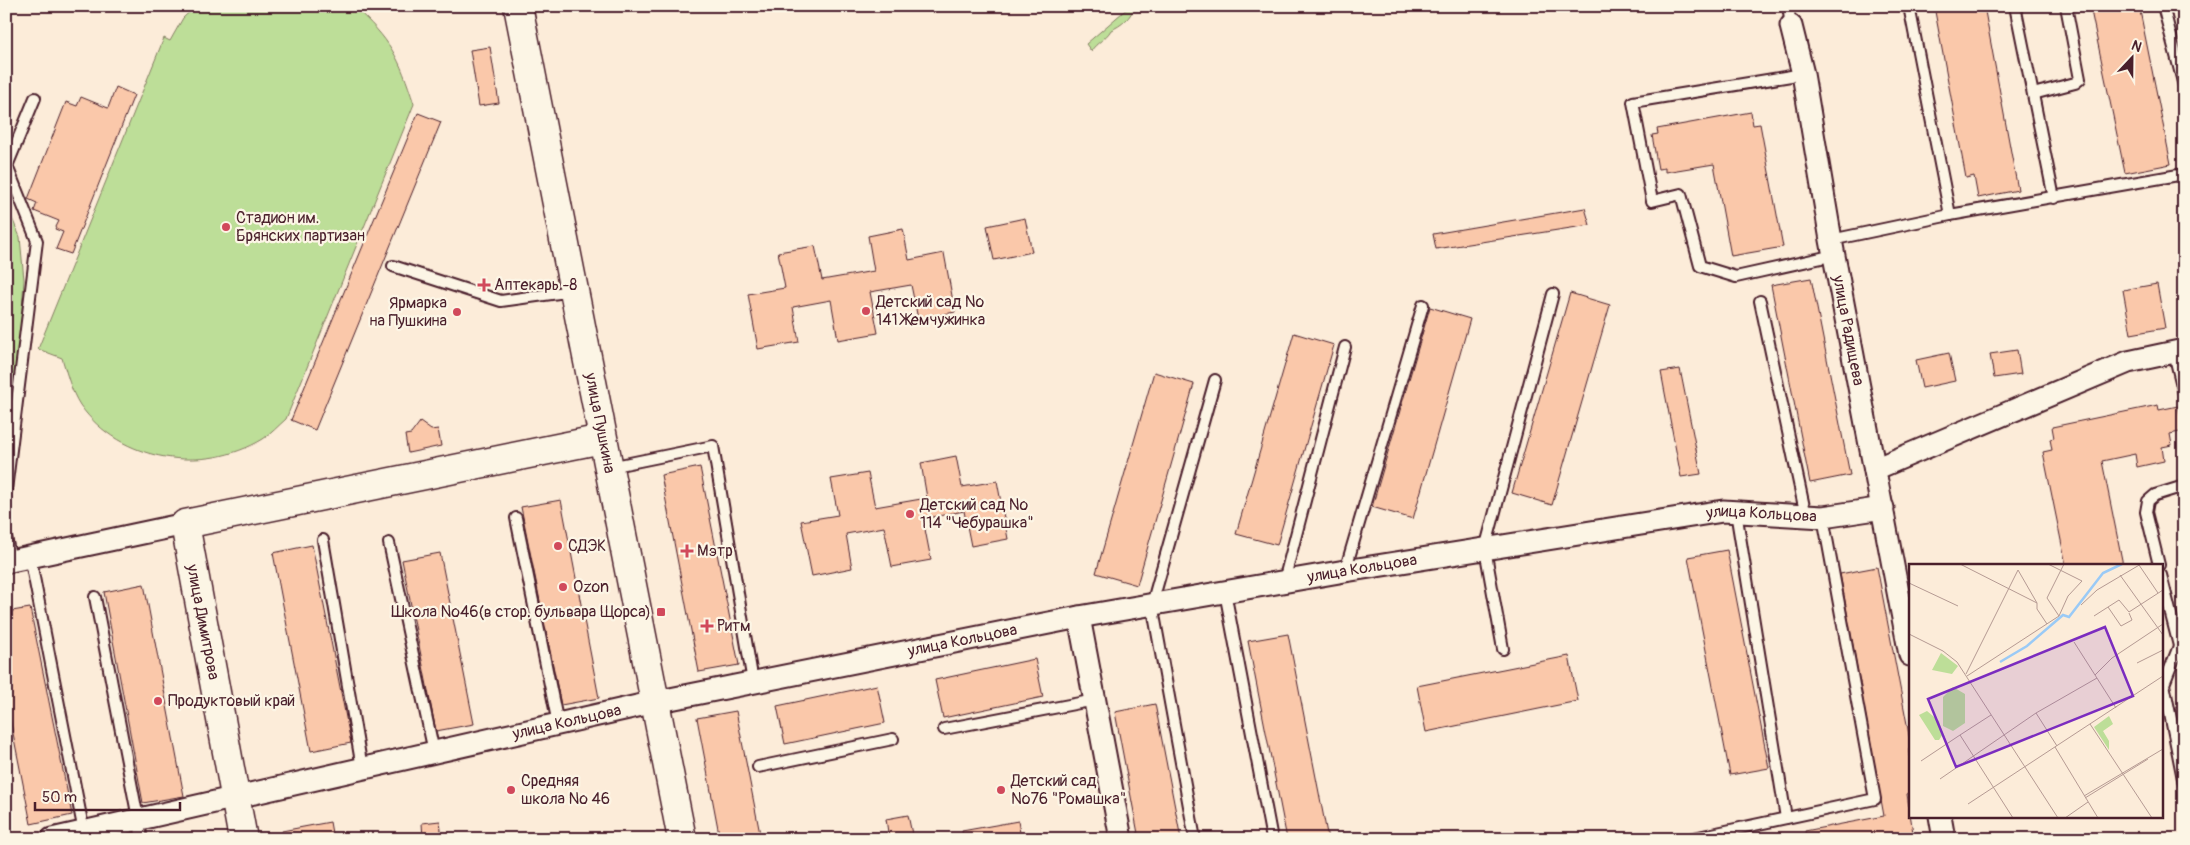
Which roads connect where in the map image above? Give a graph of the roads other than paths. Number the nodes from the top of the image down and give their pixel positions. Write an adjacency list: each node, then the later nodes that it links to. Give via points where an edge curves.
1 (518, 6): 16 (main road, улица Пушкина)
2 (1909, 6): 13 (lane)
3 (2015, 6): 9 (lane)
4 (2066, 6): 9 (lane, via 2080,79 2076,83)
5 (2163, 6): 8 (lane)
6 (1790, 16): 7 (street, улица Радищева)
7 (1803, 74): 14 (street, улица Радищева); 14 (lane, via 1633,102 1652,201 1681,194 1700,266 1736,277)
8 (2184, 86)
9 (2033, 94): 12 (lane)
10 (35, 98): 28 (lane, via 7,166 37,241)
11 (2184, 174): 12 (lane)
12 (2054, 198): 13 (lane)
13 (1950, 215): 14 (lane)
14 (1833, 248): 26 (street, улица Радищева)
15 (393, 266): 16 (lane, via 500,302)
16 (573, 291): 24 (main road, улица Пушкина)
17 (1553, 294): 37 (lane)
18 (1760, 302): 31 (lane)
19 (1423, 305): 40 (lane)
20 (1346, 347): 42 (lane)
21 (2179, 352): 23 (lane); 26 (street, via 2128,362)
22 (1215, 380): 45 (lane)
23 (2184, 394)
24 (602, 439): 25 (main road, улица Пушкина); 33 (main road)
25 (608, 467): 49 (lane, via 713,446); 51 (main road, улица Пушкина)
26 (1875, 469): 29 (street, улица Радищева)
27 (2184, 486): 39 (lane, via 2155,495 2148,501 2146,512)
28 (6, 490)
29 (1883, 508): 31 (street, улица Кольцова); 48 (street, улица Радищева)
30 (1736, 512): 31 (street, улица Кольцова); 37 (street, улица Кольцова, via 1723,511); 60 (lane)
31 (1815, 516): 60 (lane, via 1875,800)
32 (516, 518): 52 (lane)
33 (184, 524): 38 (street); 59 (main road, улица Димитрова)
34 (6, 537): 38 (lane)
35 (323, 540): 57 (lane)
36 (389, 543): 55 (lane)
37 (1485, 549): 40 (street, улица Кольцова); 47 (lane)
38 (16, 560): 63 (lane)
39 (2159, 564)
40 (1345, 570): 42 (street, улица Кольцова)
41 (2162, 579): 58 (lane, via 2179,646 2164,684)
42 (1284, 581): 43 (street, улица Кольцова)
43 (1225, 592): 45 (street, улица Кольцова); 69 (lane)
44 (95, 597): 62 (lane)
45 (1152, 604): 46 (street, улица Кольцова); 68 (lane)
46 (1079, 617): 49 (street, улица Кольцова); 50 (street)
47 (1503, 649)
48 (1909, 651)
49 (753, 682): 51 (street, улица Кольцова)
50 (1095, 700): 53 (lane); 67 (street)
51 (655, 702): 52 (street, улица Кольцова); 66 (main road, улица Пушкина)
52 (558, 724): 55 (street, улица Кольцова)
53 (944, 730)
54 (892, 739): 56 (lane)
55 (434, 752): 57 (street, улица Кольцова)
56 (758, 767)
57 (362, 768): 59 (street, улица Кольцова)
58 (2184, 784)
59 (235, 797): 62 (street, улица Кольцова); 65 (main road, улица Димитрова)
60 (1786, 818): 70 (lane)
61 (1940, 818): 71 (street)
62 (140, 829): 63 (street, улица Кольцова)
63 (84, 832): 64 (street, улица Кольцова)
64 (52, 839)
65 (243, 839)
66 (682, 839)
67 (1122, 839)
68 (1195, 839)
69 (1272, 839)
70 (1689, 839)
71 (1944, 839)

